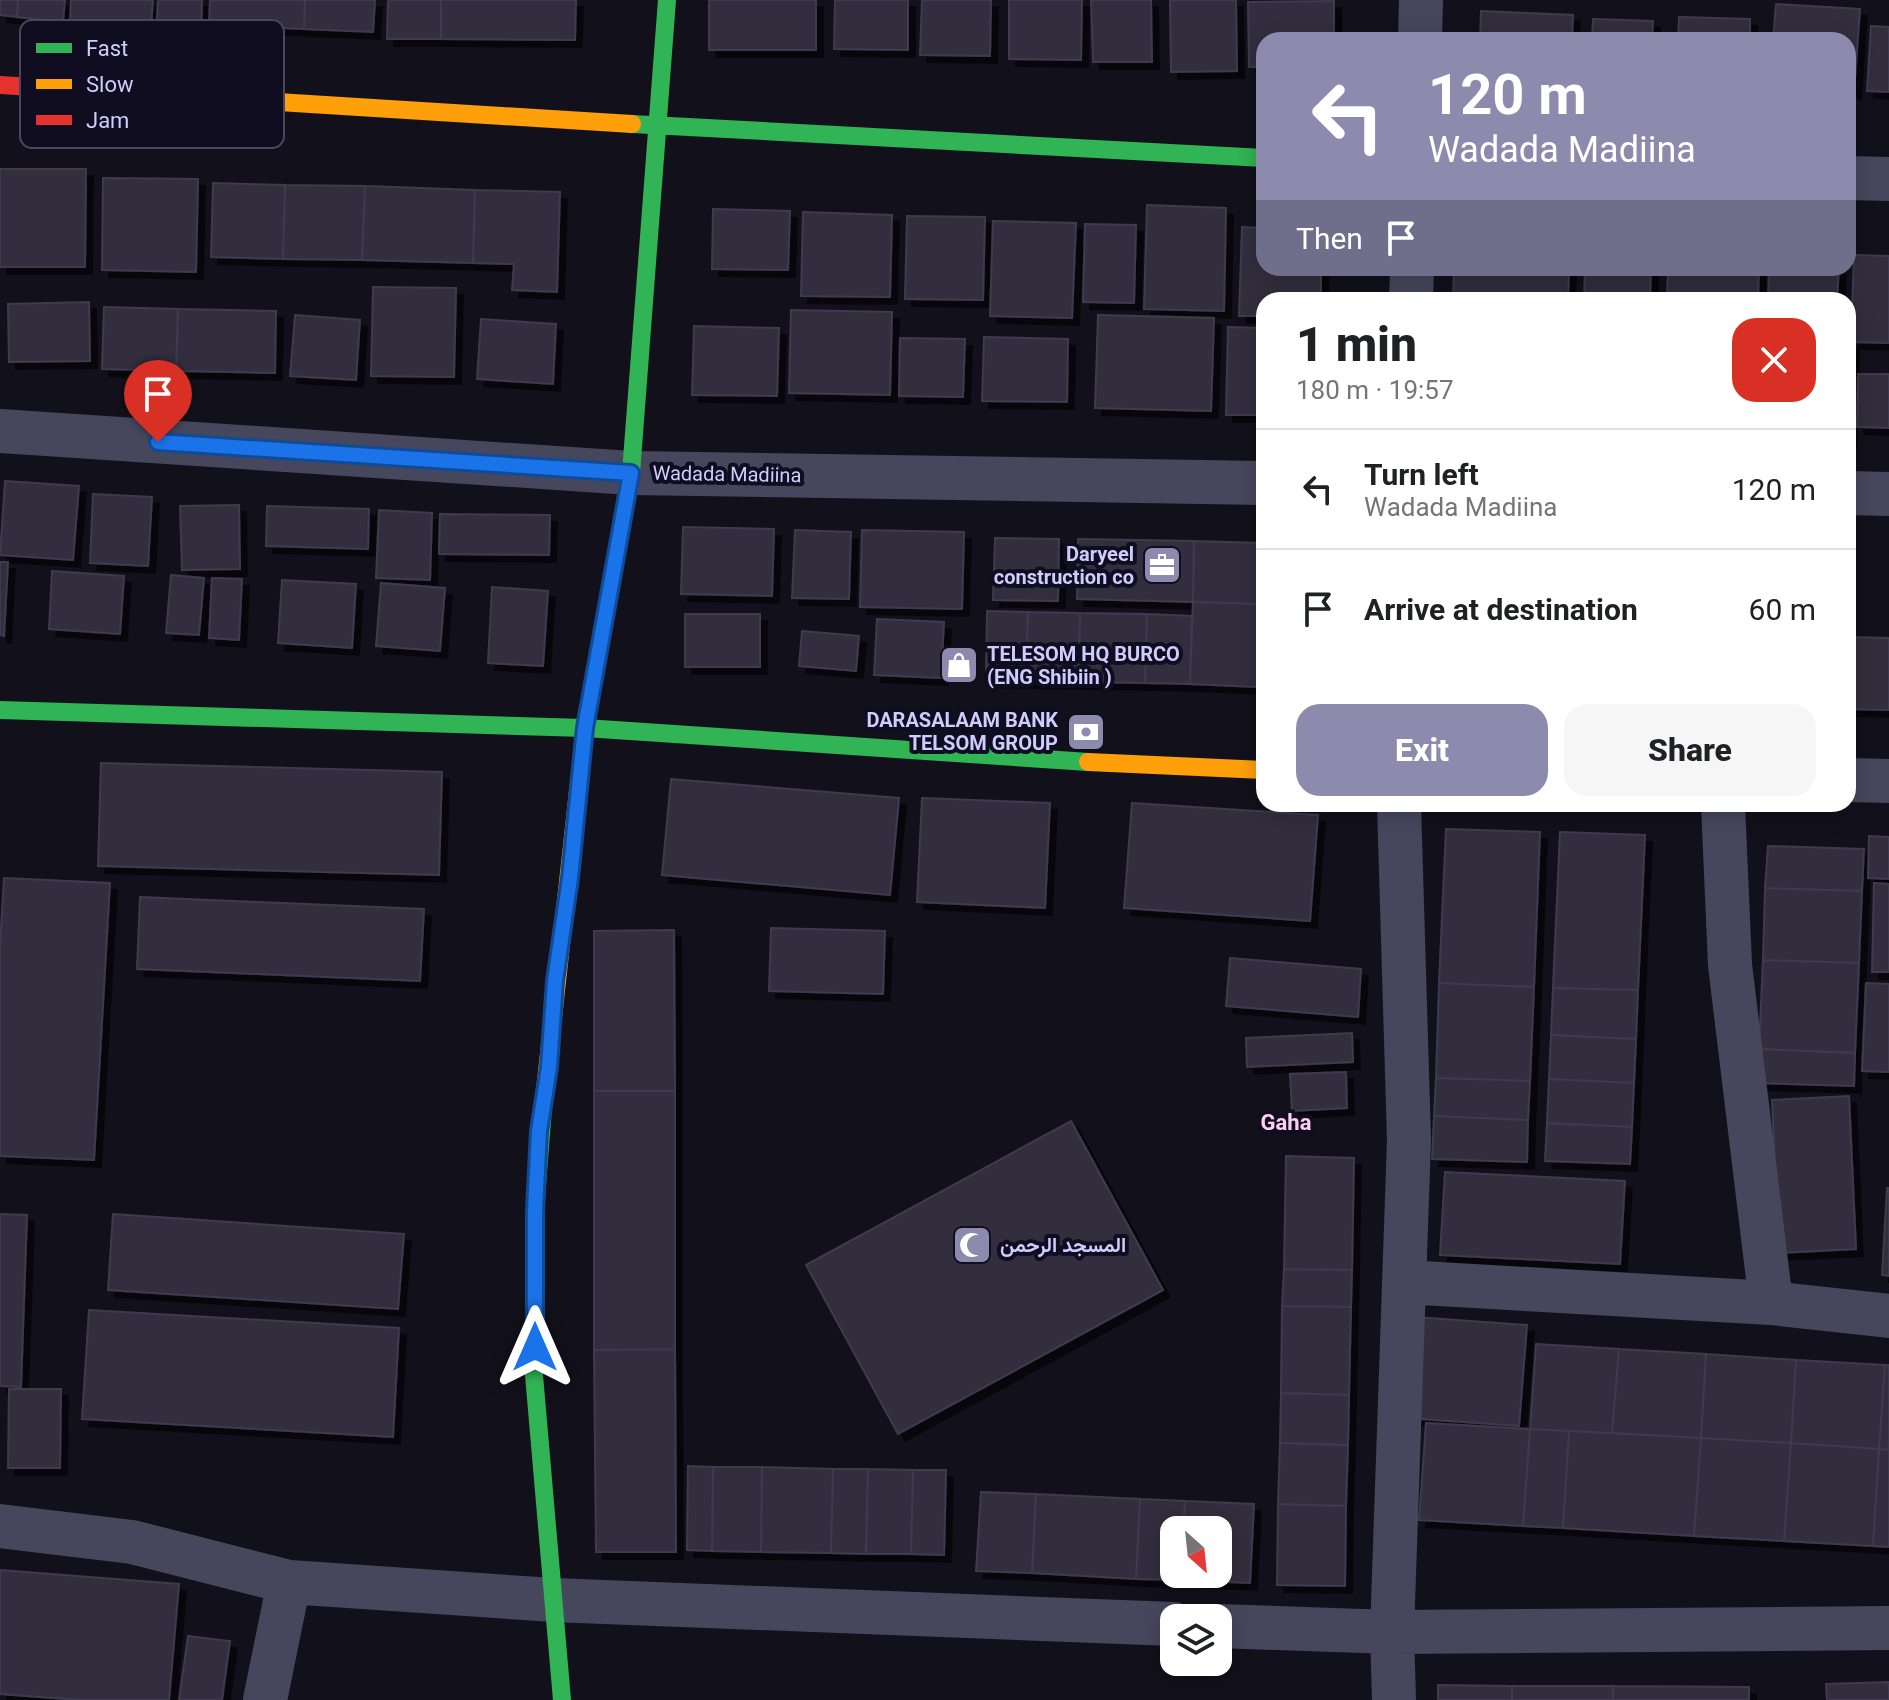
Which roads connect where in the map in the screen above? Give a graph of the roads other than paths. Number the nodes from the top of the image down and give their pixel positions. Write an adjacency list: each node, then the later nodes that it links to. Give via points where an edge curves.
1 (667, 0): 7 (street)
2 (1421, 0): 3 (street)
3 (1420, 32)
4 (0, 85): 5 (street)
5 (20, 86)
6 (284, 103): 7 (street)
7 (658, 126): 8 (street); 12 (street)
8 (1256, 158)
9 (1856, 178): 10 (street)
10 (1889, 179)
11 (0, 431): 12 (street, Wadada Madiina)
12 (631, 473): 13 (street, Wadada Madiina); 17 (street)
13 (1256, 483)
14 (1856, 493): 15 (street)
15 (1889, 494)
16 (0, 710): 17 (street)
17 (585, 728): 18 (street, via 1015,759); 28 (street, via 539,1131 535,1211 534,1375)
18 (1256, 770)
19 (1856, 780): 20 (street)
20 (1889, 781)
21 (1399, 812): 23 (street, via 1409,1140)
22 (1723, 812): 24 (street, via 1730,965)
23 (1404, 1282): 24 (street); 32 (street)
24 (1771, 1303): 25 (street)
25 (1889, 1316)
26 (0, 1526): 27 (street, via 132,1542)
27 (289, 1582): 28 (street); 33 (street)
28 (553, 1600): 29 (street); 34 (street)
29 (1160, 1623)
30 (1232, 1626): 32 (street)
31 (1889, 1628): 32 (street)
32 (1392, 1632): 35 (street)
33 (265, 1700)
34 (562, 1700)
35 (1394, 1700)

